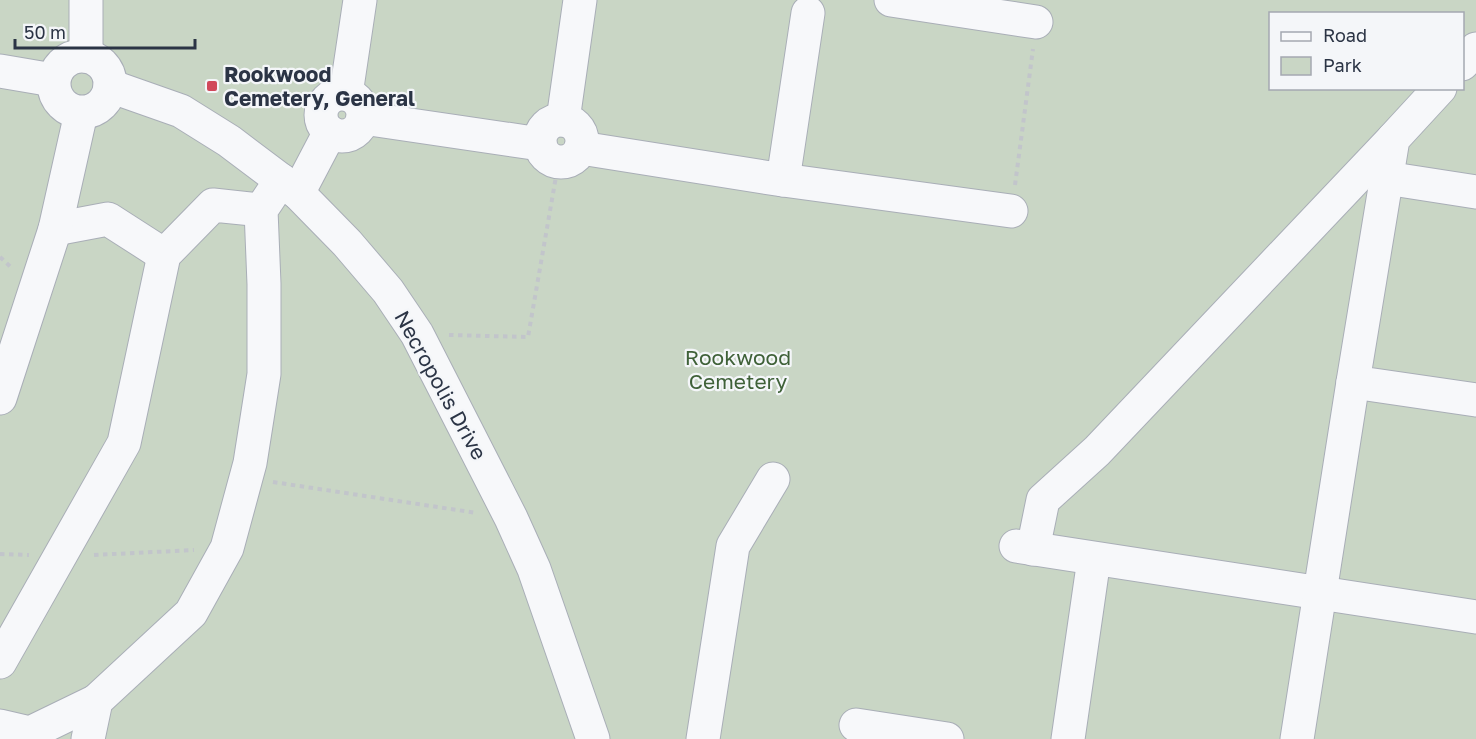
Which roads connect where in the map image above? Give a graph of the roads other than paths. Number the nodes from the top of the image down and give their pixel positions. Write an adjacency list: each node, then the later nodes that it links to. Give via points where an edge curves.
1 (86, 0): 8 (street)
2 (360, 0): 14 (street)
3 (580, 0): 17 (street, via 563,120 544,129)
4 (891, 0): 6 (street)
5 (810, 4): 19 (street)
6 (1036, 22)
7 (1476, 49): 9 (street)
8 (86, 56): 11 (street, via 69,59 56,71); 12 (street, via 106,70)
9 (1464, 62)
10 (0, 71): 11 (street)
11 (53, 80): 15 (street, via 53,89 63,106)
12 (110, 86): 15 (street, via 98,108); 20 (street, Necropolis Drive, via 181,111)
13 (1438, 90): 16 (street)
14 (354, 106): 17 (street); 20 (street, via 332,96 322,107 322,120 330,132)
15 (81, 113): 24 (street)
16 (1393, 139): 18 (street); 30 (street, via 1097,451 1043,500 1024,548)
17 (560, 151): 19 (street)
18 (1386, 178): 21 (street); 26 (street)
19 (783, 180): 23 (street)
20 (290, 187): 22 (street); 38 (street, Necropolis Drive, via 347,243 388,291 417,334 534,569)
21 (1476, 192)
22 (261, 210): 25 (street, via 213,205); 34 (street, via 264,374 246,478 226,548 191,613)
23 (1011, 211)
24 (55, 229): 25 (street, via 108,219); 27 (street)
25 (164, 255): 33 (street, via 124,443)
26 (1353, 382): 28 (street); 31 (street)
27 (0, 398)
28 (1476, 400)
29 (773, 479): 39 (street, via 733,546)
30 (1094, 560): 31 (street); 41 (street)
31 (1320, 595): 32 (street); 42 (street)
32 (1476, 617)
33 (0, 662)
34 (96, 701): 36 (street, via 30,733); 37 (street)
35 (856, 725): 40 (street)
36 (0, 726)
37 (88, 739)
38 (593, 739)
39 (703, 739)
40 (947, 739)
41 (1068, 739)
42 (1297, 739)

